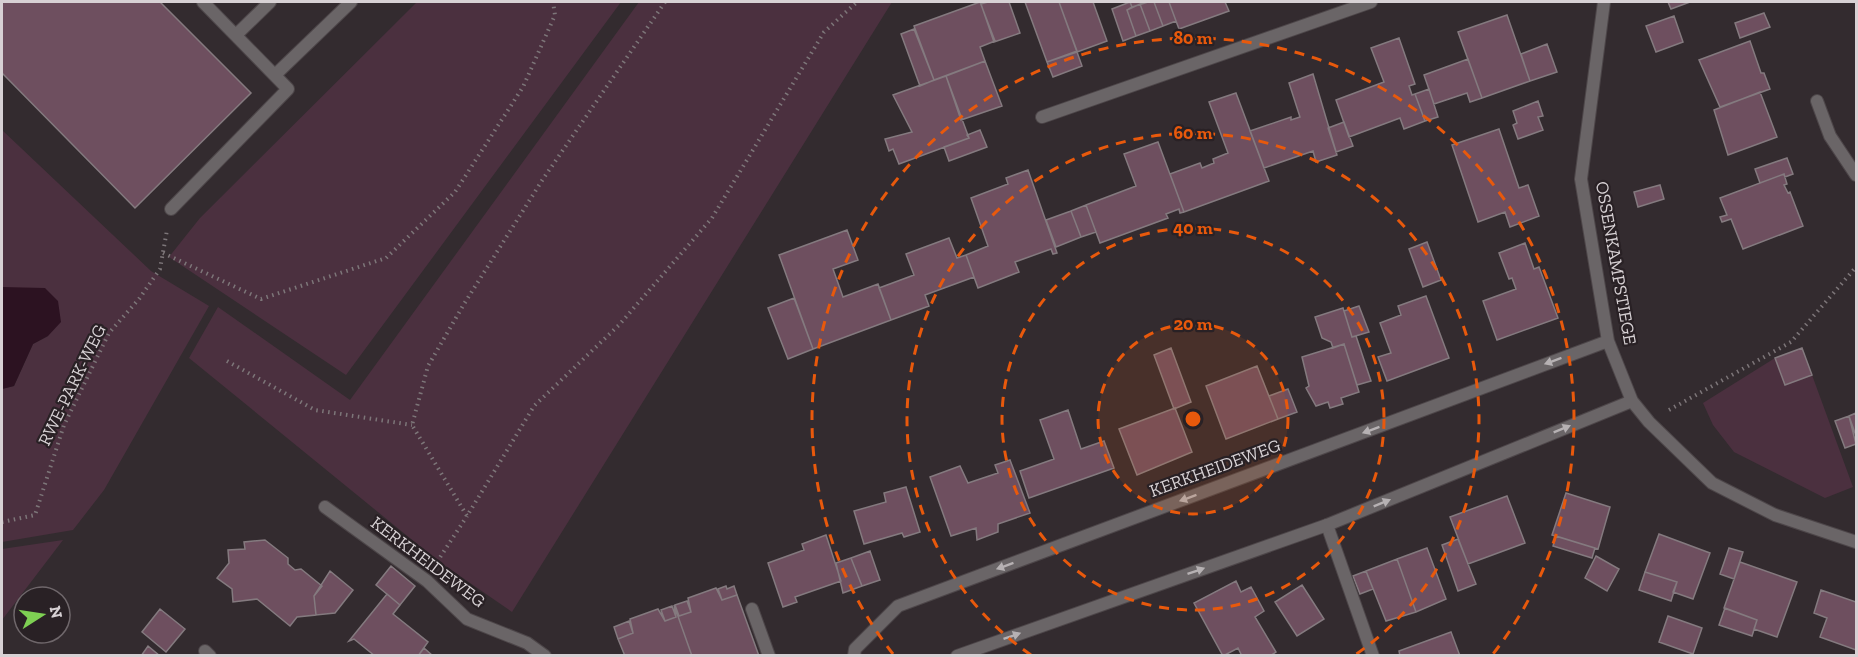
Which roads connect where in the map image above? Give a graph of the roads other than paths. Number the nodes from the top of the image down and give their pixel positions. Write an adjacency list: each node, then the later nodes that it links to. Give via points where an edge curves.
1 (203, 2): 6 (street)
2 (270, 2): 6 (street)
3 (351, 2): 7 (street)
4 (1371, 2): 9 (street)
5 (1604, 2): 12 (street, OSSENKAMPSTIEGE, via 1581,179)
6 (236, 35): 7 (street)
7 (275, 75): 11 (street, via 288,89)
8 (1817, 101): 10 (street, via 1830,136)
9 (1042, 117)
10 (1857, 175)
11 (171, 209)
12 (1608, 341): 13 (street, OSSENKAMPSTIEGE); 20 (street, KERKHEIDEWEG, one-way to 20, via 898,606 855,650)
13 (1632, 400): 15 (street, one-way to 13); 16 (street, OSSENKAMPSTIEGE, via 1649,422 1712,483 1775,515)
14 (325, 507): 18 (street, KERKHEIDEWEG, via 427,581 467,619 527,643)
15 (1328, 525): 21 (street, one-way to 15); 22 (street)
16 (1857, 542)
17 (752, 609): 19 (street)
18 (545, 656)
19 (769, 656)
20 (854, 656)
21 (957, 656)
22 (1373, 656)

